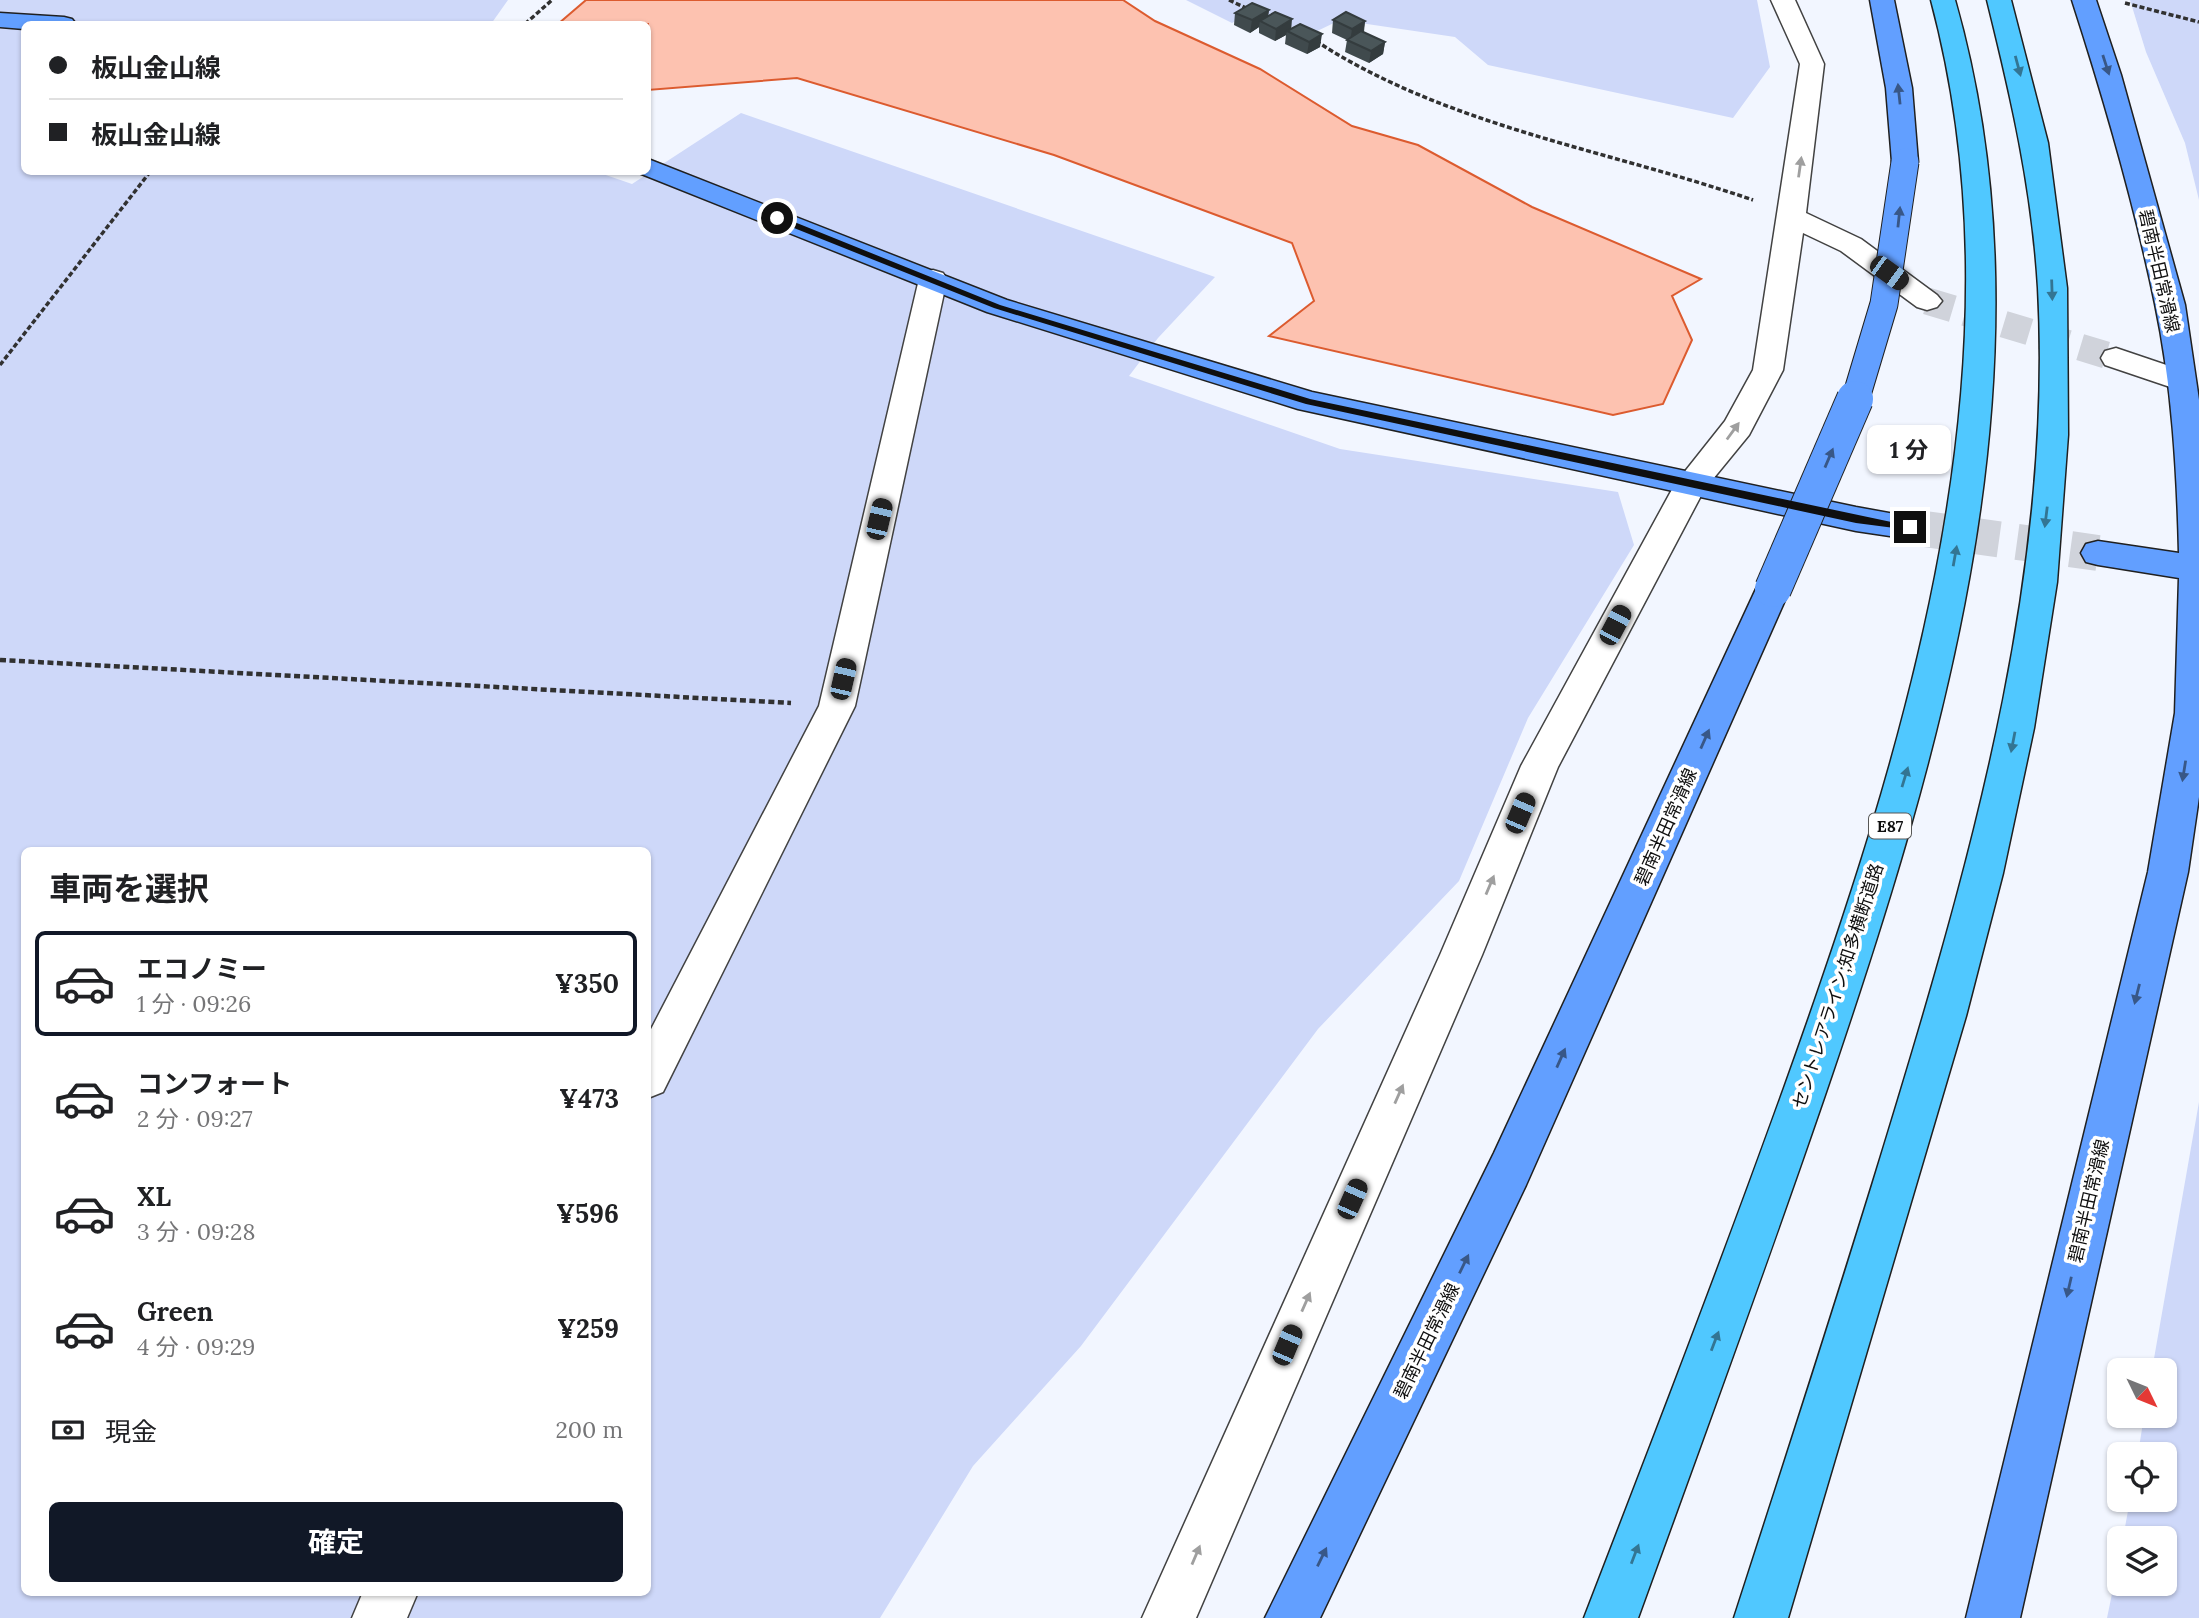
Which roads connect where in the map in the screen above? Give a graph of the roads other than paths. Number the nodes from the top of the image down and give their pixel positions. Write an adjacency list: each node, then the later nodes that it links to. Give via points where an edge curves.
1 (1783, 0): 9 (street, one-way to 1, via 1812,64)
2 (1882, 0): 22 (main road, 碧南半田常滑線, one-way to 2, bridge, via 1516,1156 1860,386 1897,240 1905,162 1899,88)
3 (1943, 0): 23 (highway, セントレアライン;知多横断道路 / E87, one-way to 3, via 1837,999 1920,729 1946,608 1968,482 1978,379 1980,253 1972,145)
4 (1999, 0): 24 (highway, one-way to 24, via 2026,95 2052,273 2055,372 2050,484 2033,622 2013,742 1961,966)
5 (2084, 0): 13 (main road, 碧南半田常滑線, one-way to 13, via 2113,88 2167,292)
6 (0, 20): 7 (main road)
7 (21, 21)
8 (651, 168): 10 (main road)
9 (1792, 217): 11 (street, via 1851,245); 14 (street, one-way to 9, via 1738,427 1768,370)
10 (933, 279): 14 (main road, via 997,306 1309,402); 18 (street, via 837,706)
11 (1927, 301)
12 (2116, 358): 13 (street)
13 (2179, 380): 17 (main road, 碧南半田常滑線, via 2193,466)
14 (1691, 484): 15 (main road); 21 (street, one-way to 14, via 1540,766)
15 (1910, 527)
16 (2098, 553): 17 (main road)
17 (2198, 568): 25 (main road, 碧南半田常滑線, one-way to 25, via 2193,713 2168,872)
18 (651, 1072)
19 (390, 1596): 20 (street)
20 (379, 1618)
21 (1169, 1618)
22 (1292, 1618)
23 (1611, 1618)
24 (1760, 1618)
25 (1993, 1618)

